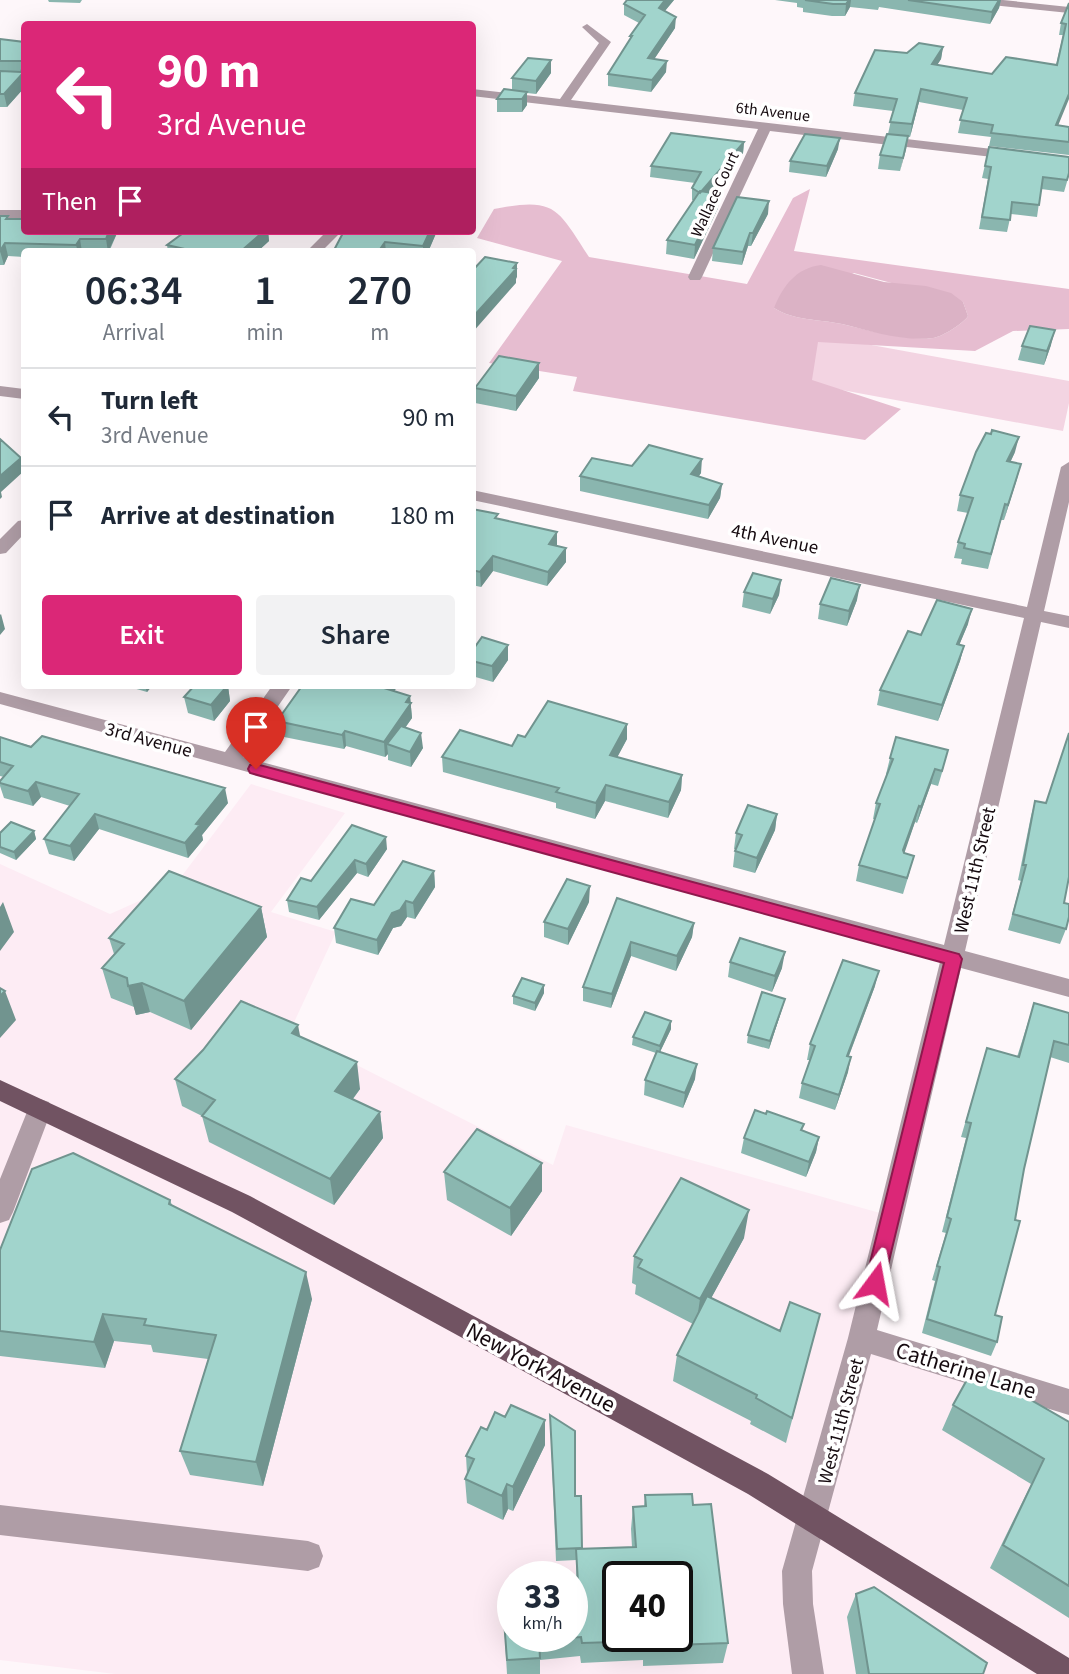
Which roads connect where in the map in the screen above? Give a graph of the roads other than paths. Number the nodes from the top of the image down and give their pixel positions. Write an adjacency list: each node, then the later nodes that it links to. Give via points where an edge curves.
1 (973, 0): 2 (street)
2 (1069, 10)
3 (587, 27): 5 (street, via 605,42)
4 (476, 92): 5 (street, 6th Avenue)
5 (564, 102): 6 (street, 6th Avenue)
6 (766, 126): 7 (street, 6th Avenue); 12 (street, Wallace Court)
7 (1069, 162)
8 (0, 214): 9 (street)
9 (21, 214)
10 (331, 235): 11 (street)
11 (317, 248)
12 (695, 277)
13 (0, 391): 14 (street)
14 (21, 394)
15 (1069, 467): 19 (street, West 11th Street)
16 (476, 496): 19 (street, 4th Avenue)
17 (21, 528): 18 (street)
18 (0, 549)
19 (1032, 614): 20 (street, 4th Avenue); 24 (street, West 11th Street)
20 (1069, 622)
21 (280, 689): 23 (street)
22 (0, 698): 23 (street, 3rd Avenue)
23 (229, 762): 24 (street, 3rd Avenue)
24 (953, 959): 25 (street, 3rd Avenue); 29 (street, West 11th Street)
25 (1069, 988)
26 (0, 1090): 27 (main road, New York Avenue)
27 (40, 1108): 28 (street); 31 (main road, New York Avenue, via 241,1204)
28 (0, 1212)
29 (862, 1338): 30 (street, Catherine Lane); 31 (street, West 11th Street)
30 (1069, 1402)
31 (813, 1516): 34 (street, West 11th Street, via 797,1572); 35 (main road, New York Avenue)
32 (0, 1520): 33 (street)
33 (308, 1556)
34 (807, 1674)
35 (1066, 1674)

